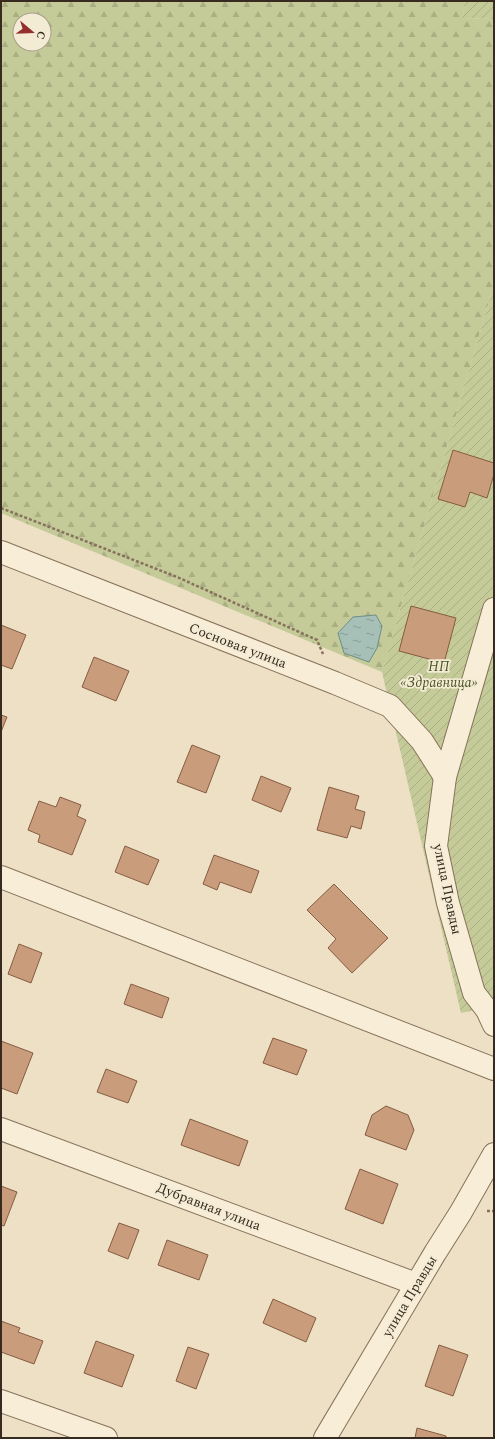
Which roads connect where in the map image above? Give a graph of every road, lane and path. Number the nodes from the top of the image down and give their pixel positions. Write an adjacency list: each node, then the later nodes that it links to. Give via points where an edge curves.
1 (1, 508): 4 (path, via 177,577 317,640)
2 (1, 552): 4 (street, Сосновая улица)
3 (494, 609): 5 (street, улица Правды)
4 (335, 682): 5 (street, Сосновая улица, via 390,706 422,740)
5 (445, 777): 7 (street, улица Правды, via 436,846 448,903 474,993)
6 (1, 877): 8 (street)
7 (494, 1024)
8 (494, 1069)
9 (1, 1129): 11 (street, Дубравная улица)
10 (494, 1154): 11 (street, улица Правды)
11 (416, 1284): 14 (street, улица Правды)
12 (1, 1401): 13 (street)
13 (106, 1438)
14 (325, 1438)

